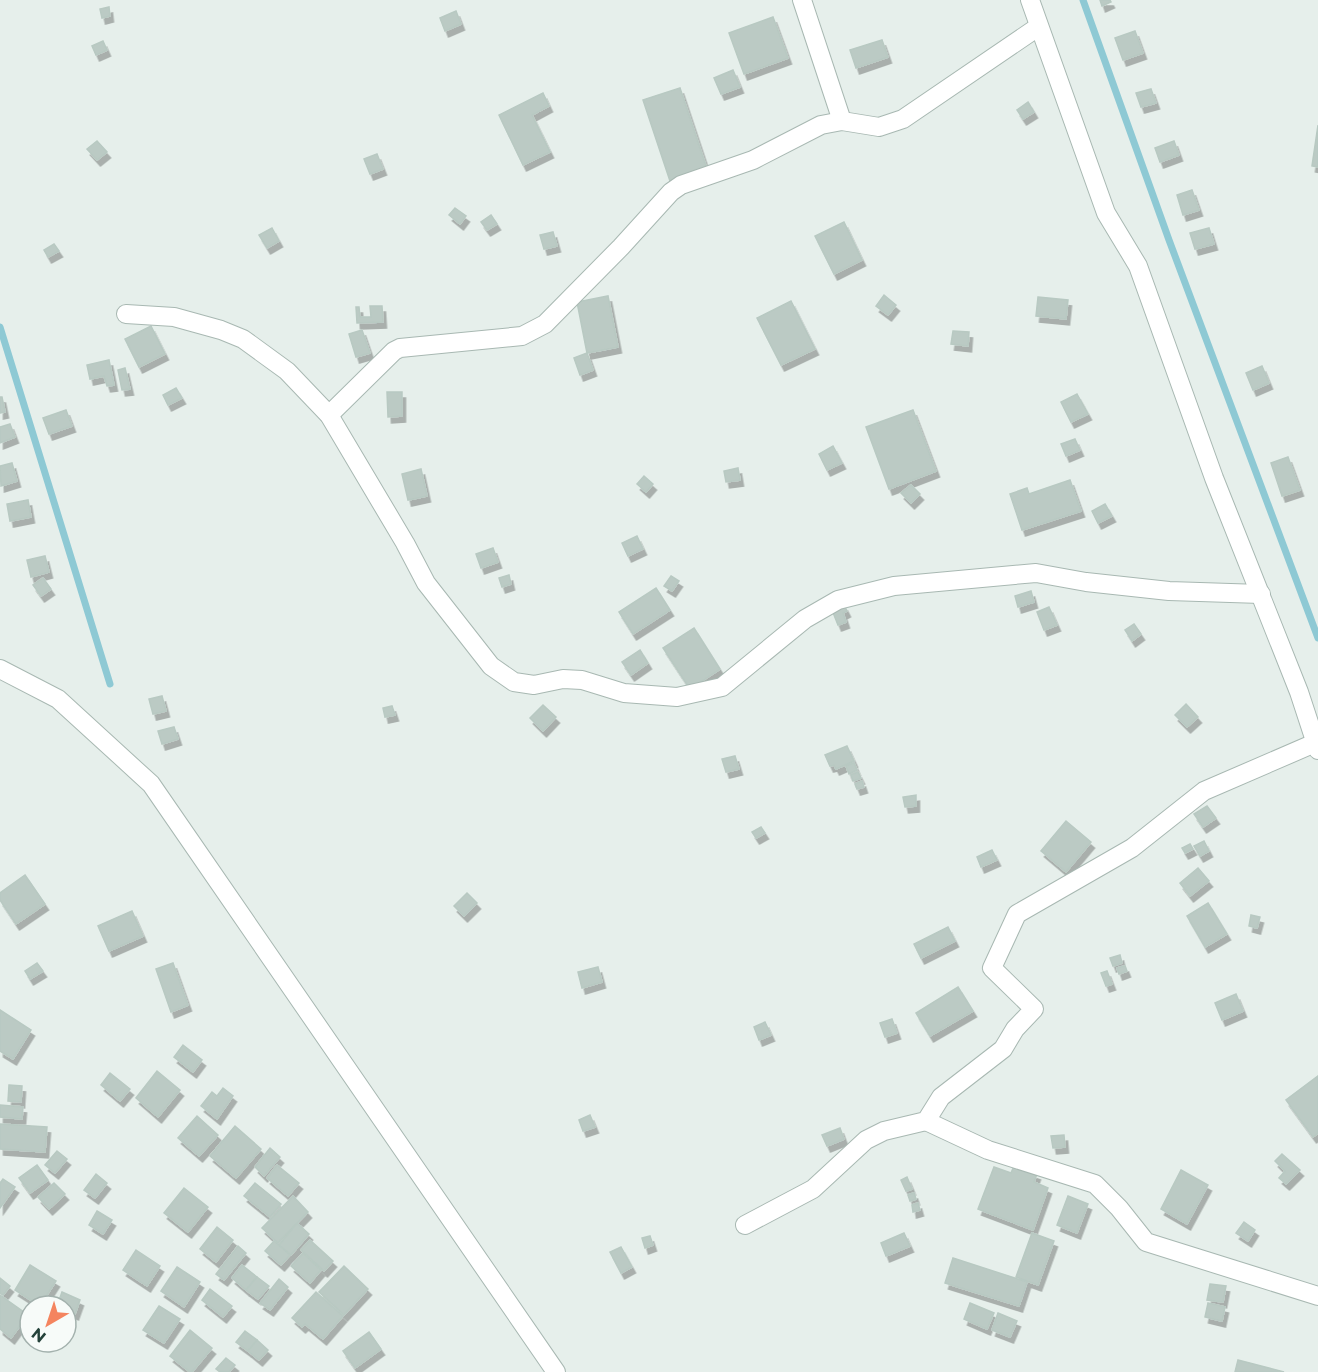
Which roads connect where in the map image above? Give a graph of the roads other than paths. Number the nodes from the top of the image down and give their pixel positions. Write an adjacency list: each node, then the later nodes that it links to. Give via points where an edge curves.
1 (802, 0): 4 (street)
2 (1030, 0): 3 (street)
3 (1038, 27): 4 (street, via 903,119 879,127); 7 (street, via 1107,216 1138,266 1214,478)
4 (842, 121): 6 (street, via 821,125 753,160 681,185 545,324 522,336 400,348)
5 (126, 315): 6 (street, via 174,317 243,339 287,371)
6 (329, 415): 7 (street, via 426,583 491,666 514,682 534,685 582,680 624,693 677,697 722,687 805,619 838,600 894,586 1036,573 1168,591)
7 (1261, 594): 9 (street)
8 (0, 669): 13 (street, via 58,699 151,784)
9 (1316, 747): 10 (street, via 1204,791 1132,848 1017,914 992,968 1034,1009 1003,1049 941,1097)
10 (926, 1121): 11 (street, via 884,1131 866,1140 813,1189); 12 (street, via 988,1149 1095,1184 1146,1242)
11 (745, 1225)
12 (1318, 1296)
13 (556, 1372)

